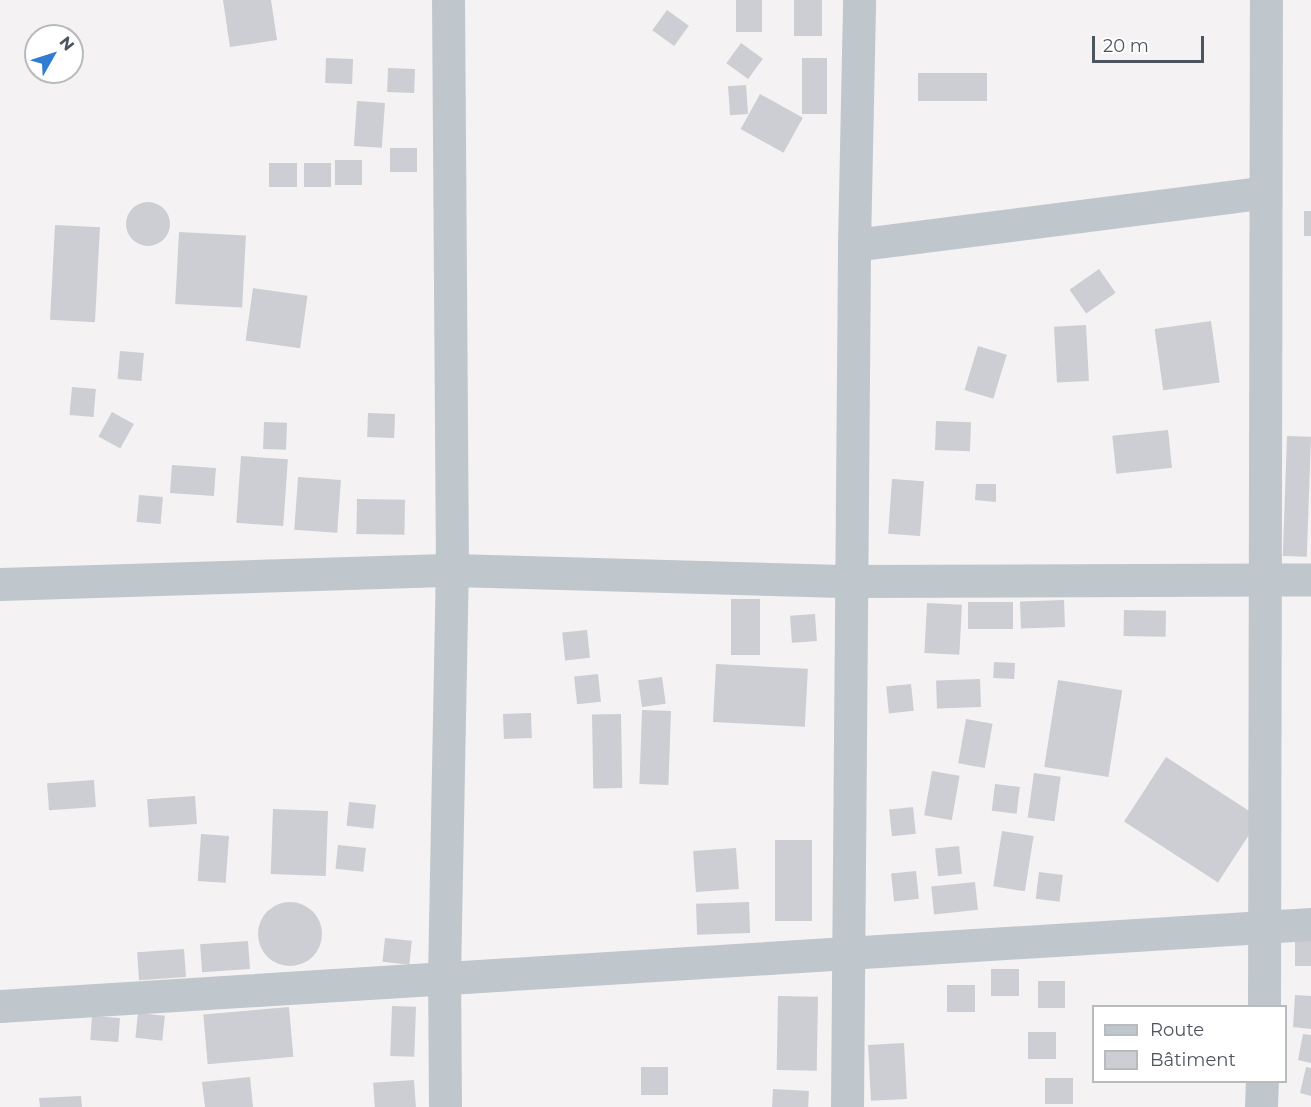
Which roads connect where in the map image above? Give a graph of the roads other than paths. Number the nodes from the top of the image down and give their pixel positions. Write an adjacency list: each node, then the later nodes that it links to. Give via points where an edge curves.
1 (448, 0): 6 (street)
2 (859, 0): 5 (street)
3 (1266, 0): 4 (street)
4 (1265, 192): 5 (street); 9 (street)
5 (854, 245): 8 (street)
6 (452, 570): 8 (street); 10 (street); 14 (street)
7 (1311, 579): 9 (street)
8 (851, 580): 9 (street); 13 (street)
9 (1264, 580): 12 (street)
10 (0, 584)
11 (1311, 924): 12 (street)
12 (1266, 927): 13 (street); 15 (street)
13 (847, 953): 14 (street); 19 (street)
14 (444, 978): 16 (street); 18 (street)
15 (1264, 1005)
16 (0, 1006)
17 (1262, 1083): 20 (street)
18 (445, 1107)
19 (847, 1107)
20 (1262, 1107)

